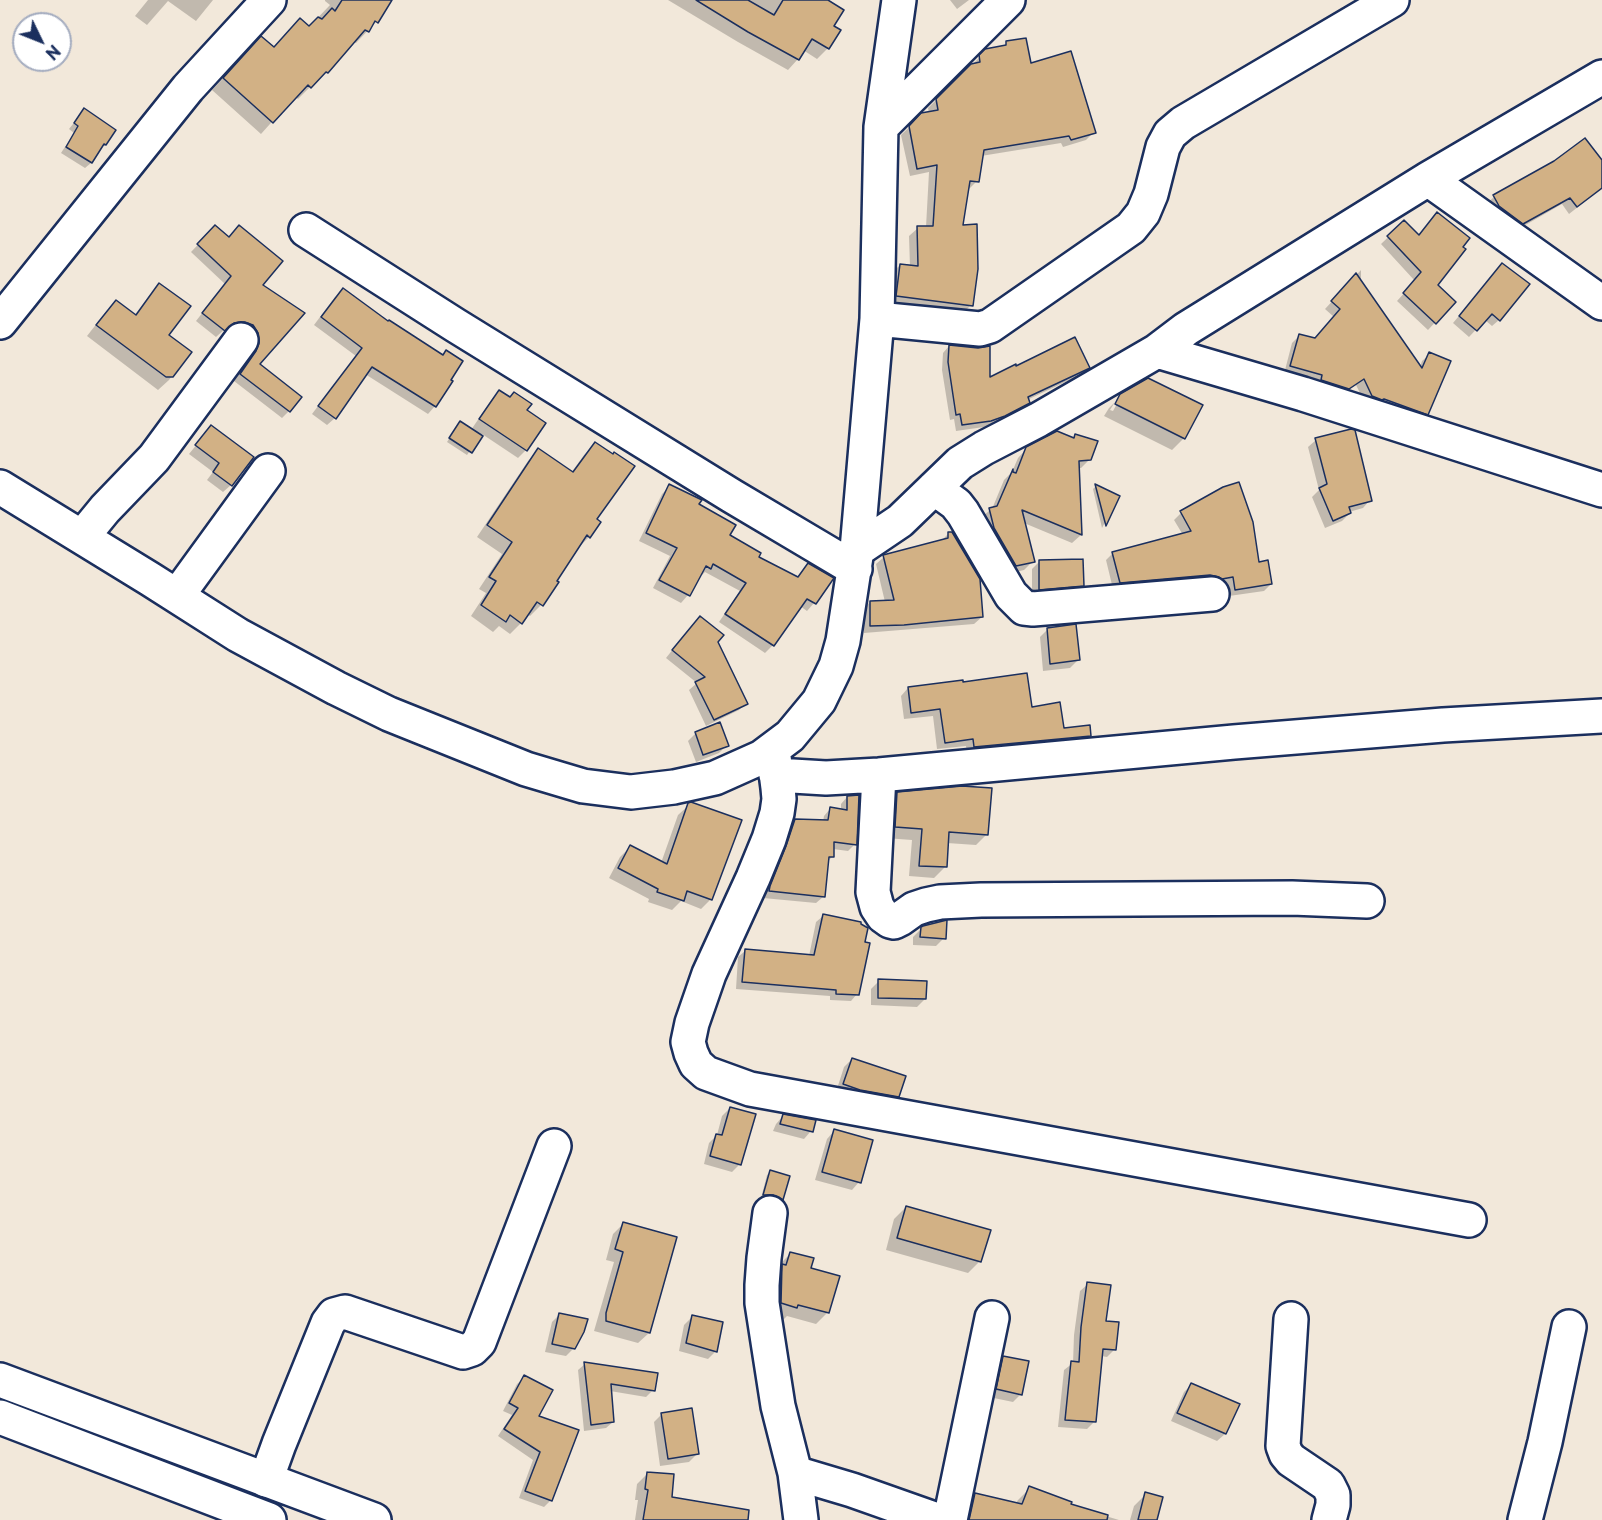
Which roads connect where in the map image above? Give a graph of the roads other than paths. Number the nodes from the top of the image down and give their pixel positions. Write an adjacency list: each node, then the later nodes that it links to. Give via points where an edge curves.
1 (269, 0): 11 (main road, via 188,88)
2 (899, 0): 6 (main road)
3 (1008, 0): 6 (main road)
4 (1392, 0): 10 (main road, via 1176,128 1162,147 1151,194 1131,228 990,326 980,329)
5 (1602, 77): 7 (main road)
6 (881, 127): 10 (main road)
7 (1428, 179): 9 (main road); 13 (main road, via 1186,329)
8 (306, 230): 19 (main road, via 672,460)
9 (1602, 303)
10 (877, 319): 19 (main road)
11 (0, 322)
12 (241, 340): 18 (main road, via 154,458)
13 (1157, 351): 16 (main road, via 984,448); 17 (main road)
14 (268, 471): 21 (main road)
15 (0, 487): 18 (main road)
16 (934, 488): 19 (main road); 20 (main road, via 963,513 1011,595 1024,608)
17 (1602, 490)
18 (82, 537): 21 (main road)
19 (856, 559): 23 (main road, via 836,666 819,701 790,736)
20 (1212, 594)
21 (177, 596): 23 (main road, via 238,635 389,714 526,769 583,786 632,792 674,787 715,778 762,757)
22 (1602, 716): 24 (main road, via 1234,742)
23 (775, 762): 24 (main road, via 826,778); 28 (main road, via 779,799 769,839 692,1023 688,1042 696,1064 705,1073 750,1089)
24 (879, 775): 25 (main road, via 873,892 877,907 890,921 926,905 981,900)
25 (1367, 901)
26 (554, 1146): 35 (main road, via 472,1349 464,1352 345,1312 334,1315)
27 (770, 1213): 34 (main road, via 762,1303 778,1406)
28 (1469, 1220)
29 (992, 1318): 40 (main road)
30 (1291, 1319): 41 (main road, via 1283,1446 1291,1460 1328,1485 1334,1505)
31 (1569, 1327): 42 (main road)
32 (0, 1380): 35 (main road)
33 (0, 1417): 36 (main road)
34 (795, 1473): 38 (main road); 39 (main road)
35 (266, 1480): 37 (main road)
36 (269, 1520)
37 (374, 1520)
38 (801, 1520)
39 (937, 1520)
40 (950, 1520)
41 (1329, 1520)
42 (1525, 1520)

